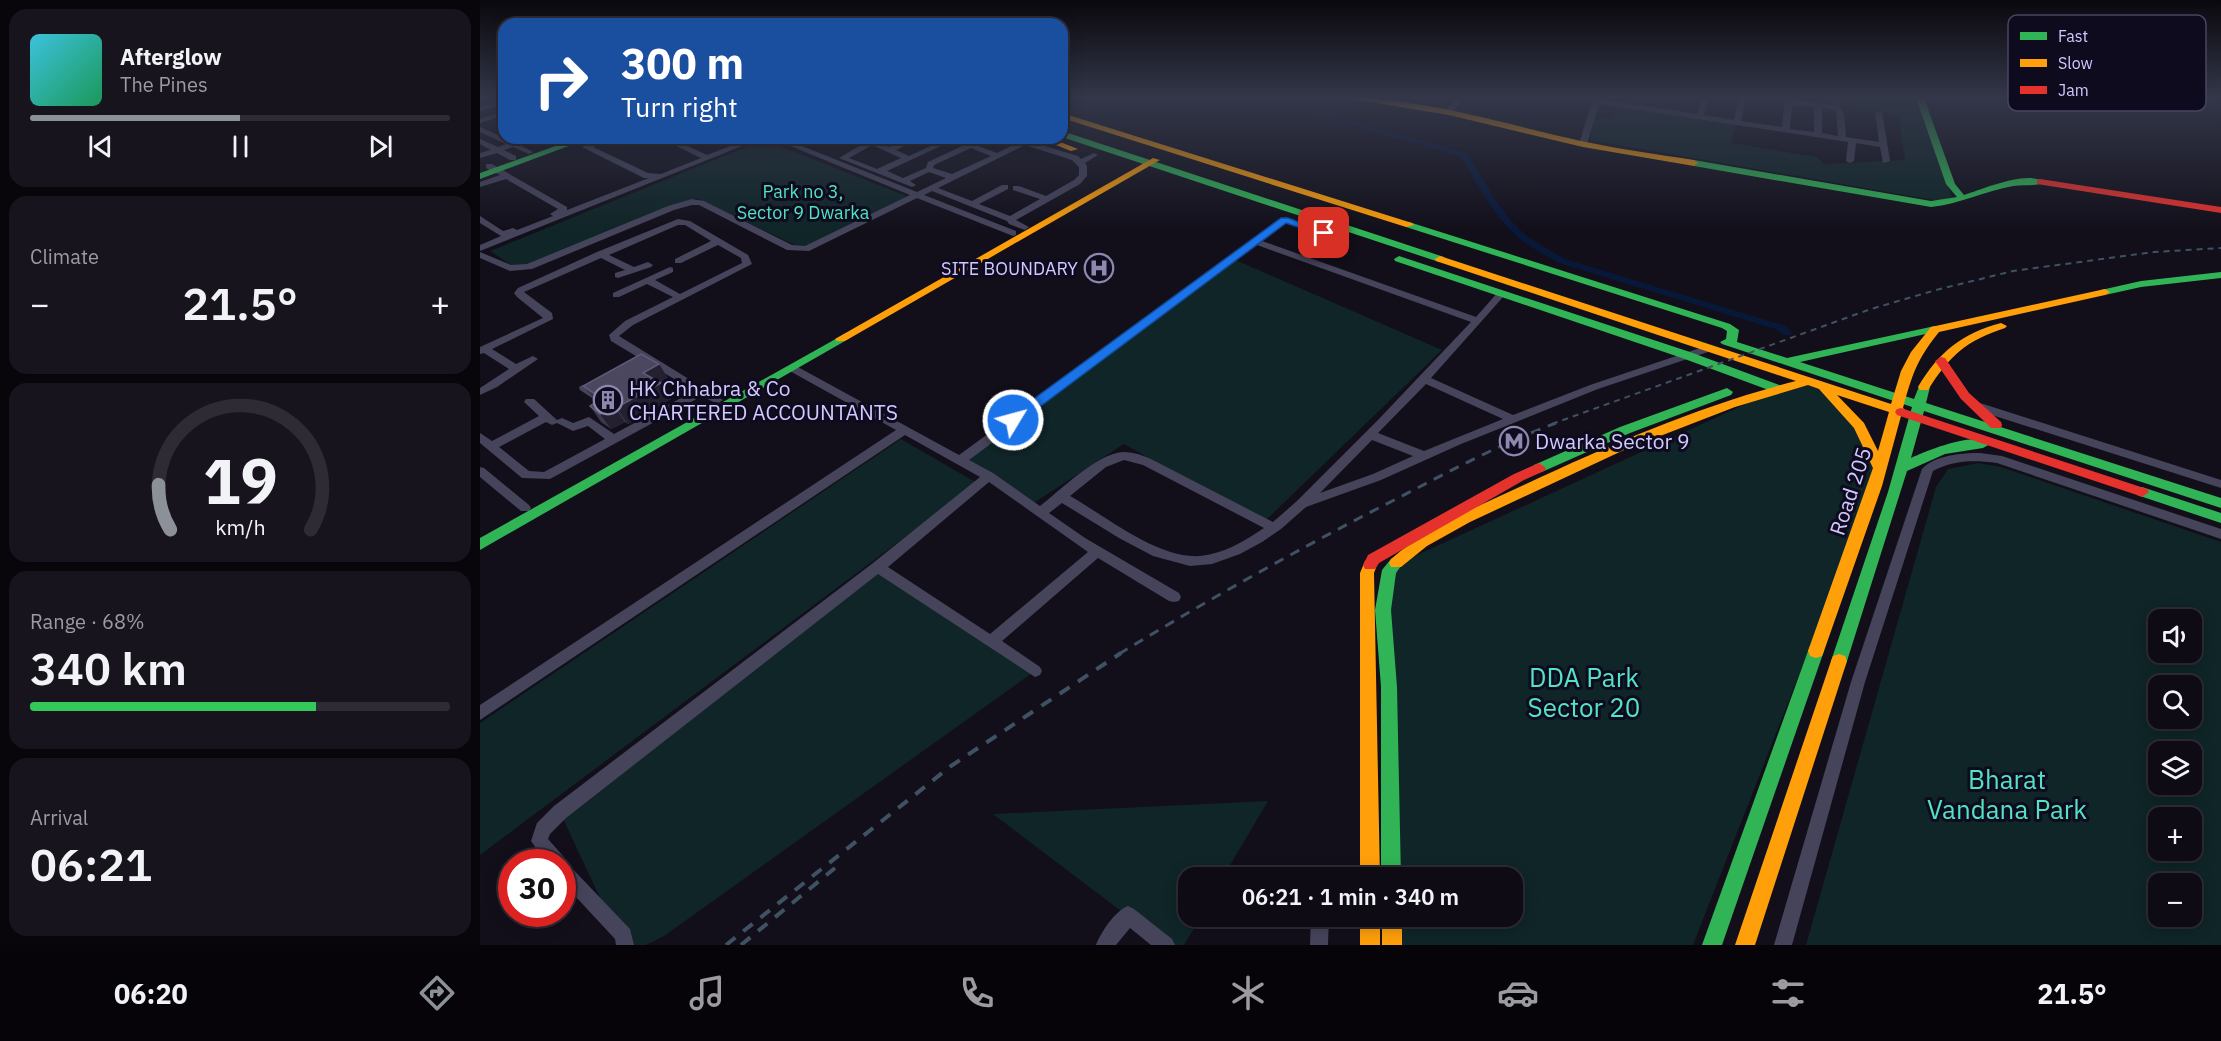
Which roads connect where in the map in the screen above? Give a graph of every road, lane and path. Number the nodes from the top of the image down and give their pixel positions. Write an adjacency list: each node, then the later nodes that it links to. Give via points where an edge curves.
1 (484, 142): 32 (street)
2 (1086, 142): 41 (street)
3 (1105, 142): 41 (street)
4 (1149, 142): 49 (street)
5 (1575, 142): 28 (street)
6 (1851, 142): 39 (street)
7 (1864, 142): 30 (street)
8 (1936, 142): 53 (street, via 1952,184)
9 (503, 144): 32 (street)
10 (524, 144): 32 (street)
11 (535, 144): 32 (street)
12 (543, 144): 32 (street)
13 (566, 144): 43 (street)
14 (594, 144): 36 (street, via 586,147 651,177)
15 (677, 144): 36 (street)
16 (741, 144): 36 (street)
17 (790, 144): 37 (street)
18 (811, 144): 33 (street)
19 (861, 144): 33 (street)
20 (866, 144): 31 (street, via 843,158 876,172 908,158)
21 (877, 144): 31 (street)
22 (903, 144): 31 (street)
23 (941, 144): 44 (street)
24 (1013, 144): 34 (street)
25 (1020, 144): 50 (street)
26 (1030, 144): 40 (street)
27 (1059, 144): 35 (street)
28 (1583, 144): 53 (street, via 1906,200 1947,204)
29 (971, 145): 34 (street); 42 (street)
30 (1882, 145): 38 (street)
31 (889, 150)
32 (514, 151): 43 (street)
33 (832, 153): 37 (street)
34 (994, 154): 45 (street)
35 (1094, 156): 40 (street); 41 (street)
36 (705, 157): 60 (street)
37 (823, 157): 46 (street)
38 (1886, 160)
39 (1850, 161)
40 (1081, 162): 54 (street, via 1081,178)
41 (1146, 162): 52 (street); 59 (street); 61 (street); 66 (street); 88 (street)
42 (929, 165): 45 (street); 47 (street)
43 (487, 168): 48 (street); 60 (street, via 564,209)
44 (882, 172): 46 (street); 47 (street)
45 (949, 176): 47 (street, via 922,188)
46 (872, 177): 51 (street)
47 (903, 181)
48 (480, 185)
49 (1289, 186): 52 (street); 82 (street, via 1726,326 1733,330)
50 (932, 188): 51 (street); 55 (street)
51 (917, 195): 61 (street); 68 (street, via 806,249 790,248 708,205 692,202 530,267 510,268)
52 (1275, 195): 82 (street)
53 (1962, 198): 56 (street, via 1998,185 2033,181)
54 (1047, 199): 55 (street, via 1010,187); 58 (street)
55 (974, 204): 58 (street)
56 (2221, 210)
57 (480, 219): 60 (street, via 502,234)
58 (1011, 219): 61 (street)
59 (1285, 220): 64 (street); 66 (street)
60 (532, 225): 65 (street)
61 (1019, 230): 98 (street)
62 (480, 237): 65 (street, via 484,241)
63 (718, 242): 67 (street, via 687,223 678,222); 69 (street); 79 (street, via 745,258 747,264)
64 (1257, 242): 80 (street); 115 (street)
65 (480, 246)
66 (1388, 248): 77 (street); 83 (street)
67 (600, 254): 71 (street); 84 (street, via 521,290 520,295 548,315 548,319)
68 (480, 255)
69 (678, 261)
70 (648, 265): 71 (street)
71 (631, 269): 73 (street)
72 (670, 270): 75 (street)
73 (618, 275)
74 (2221, 275): 81 (street, via 2141,284)
75 (647, 280): 78 (street); 79 (street)
76 (2221, 284): 87 (street, Road 205, via 2155,293 1990,328 1961,342)
77 (1501, 294): 80 (street); 85 (street)
78 (616, 295)
79 (681, 298): 96 (street, via 629,323 614,335 648,364)
80 (1478, 321): 91 (street)
81 (1935, 329): 89 (street); 100 (street, Road 205, via 1907,371)
82 (1731, 344): 89 (street)
83 (1707, 349): 85 (street); 89 (street)
84 (482, 350): 90 (street)
85 (1686, 355): 94 (street); 104 (street)
86 (532, 360): 90 (street)
87 (1941, 361): 101 (street); 102 (street, Road 205, via 1922,390)
88 (792, 368): 107 (street); 130 (street)
89 (1785, 368): 92 (street); 93 (street); 94 (street)
90 (513, 375): 97 (street)
91 (1425, 379): 104 (street); 109 (street)
92 (1808, 381): 93 (street); 95 (street)
93 (1825, 381): 100 (street); 116 (street, via 1859,426)
94 (1761, 382): 95 (street); 138 (street, via 1705,399 1551,462 1469,503 1373,559 1367,573)
95 (1778, 389): 139 (street, via 1711,410 1547,479 1437,535 1389,568 1384,594)
96 (703, 391): 98 (street); 111 (street)
97 (480, 392)
98 (717, 400): 124 (street)
99 (530, 402): 105 (street)
100 (1898, 404): 102 (street); 116 (street, Road 205)
101 (1973, 405): 108 (street); 120 (street)
102 (1916, 410): 108 (street); 112 (street); 117 (street, Road 205)
103 (603, 414): 106 (street)
104 (1513, 419): 114 (street)
105 (554, 420): 106 (street, via 573,427); 113 (street)
106 (589, 421): 111 (street)
107 (905, 429): 115 (street); 136 (street)
108 (2007, 433): 122 (street)
109 (1371, 435): 114 (street); 123 (street)
110 (480, 437): 113 (street)
111 (614, 440): 113 (street, via 555,472 535,477 526,475)
112 (1997, 444): 117 (street, via 1965,443 1931,453); 126 (street)
113 (491, 446)
114 (1424, 456): 123 (street)
115 (960, 460): 119 (street)
116 (1880, 468): 150 (street, Road 205)
117 (1901, 469): 151 (street, Road 205)
118 (480, 471): 124 (street)
119 (989, 476): 125 (street); 132 (street)
120 (2221, 484)
121 (1060, 496): 125 (street); 127 (street, via 1158,552 1187,561 1224,555); 127 (street, via 1107,461 1127,456 1147,462)
122 (2221, 503)
123 (1304, 504): 127 (street)
124 (525, 508): 128 (street)
125 (1040, 513): 131 (street)
126 (2221, 518)
127 (1274, 528)
128 (480, 533)
129 (2221, 534): 152 (street, via 1998,459 1963,457 1928,469 1858,682)
130 (480, 545)
131 (1096, 552): 133 (street); 134 (street)
132 (878, 567): 134 (street); 137 (street, via 560,812 543,829 538,841)
133 (1174, 597)
134 (991, 642): 135 (street)
135 (1035, 670)
136 (480, 713)
137 (545, 849)
138 (1370, 867)
139 (1391, 867)
140 (576, 884): 144 (street, via 624,935)
141 (1320, 927): 147 (street)
142 (1370, 927): 148 (street)
143 (1392, 927): 149 (street)
144 (625, 945)
145 (1105, 945): 146 (street, via 1128,915)
146 (1166, 945)
147 (1319, 945)
148 (1370, 945)
149 (1392, 945)
150 (1712, 945)
151 (1745, 945)
152 (1783, 945)

